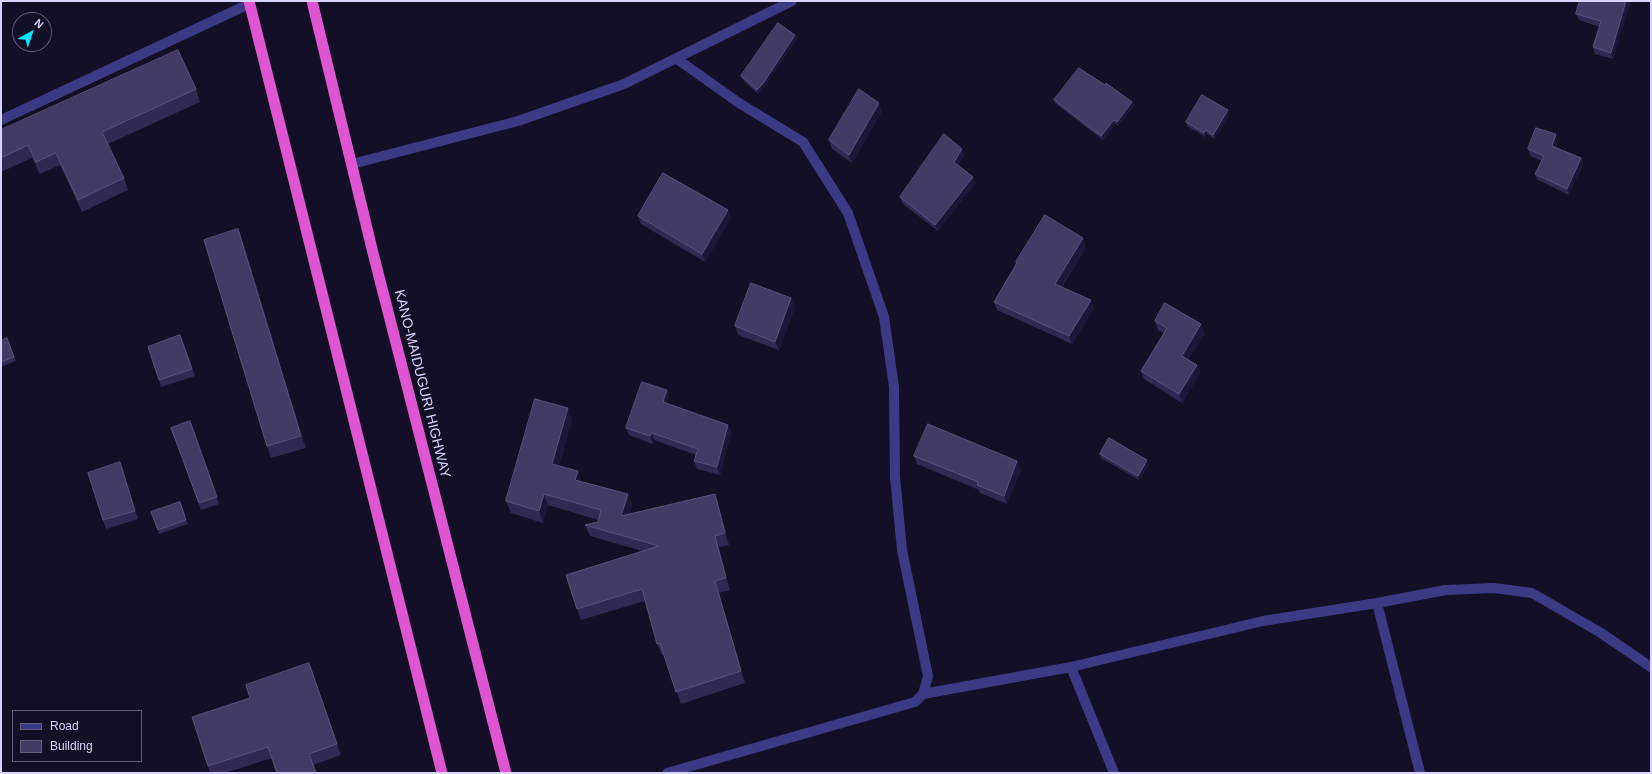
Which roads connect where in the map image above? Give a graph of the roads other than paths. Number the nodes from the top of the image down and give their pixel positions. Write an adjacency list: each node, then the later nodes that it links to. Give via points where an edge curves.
1 (312, 1): 6 (highway, KANO-MAIDUGURI HIGHWAY)
2 (792, 1): 4 (street)
3 (249, 2): 5 (street); 11 (highway)
4 (677, 58): 6 (street, via 624,84 518,121); 10 (street, via 739,103 803,142 848,213 884,317 894,387 894,477 902,550 928,676)
5 (1, 120)
6 (352, 164): 12 (highway, KANO-MAIDUGURI HIGHWAY)
7 (1377, 603): 8 (street, via 1263,620); 9 (street, via 1446,590 1494,588 1532,593 1601,633); 15 (street)
8 (1071, 667): 10 (street); 14 (street)
9 (1651, 667)
10 (923, 694): 13 (street, via 915,702)
11 (442, 773)
12 (506, 773)
13 (667, 773)
14 (1114, 773)
15 (1420, 773)

